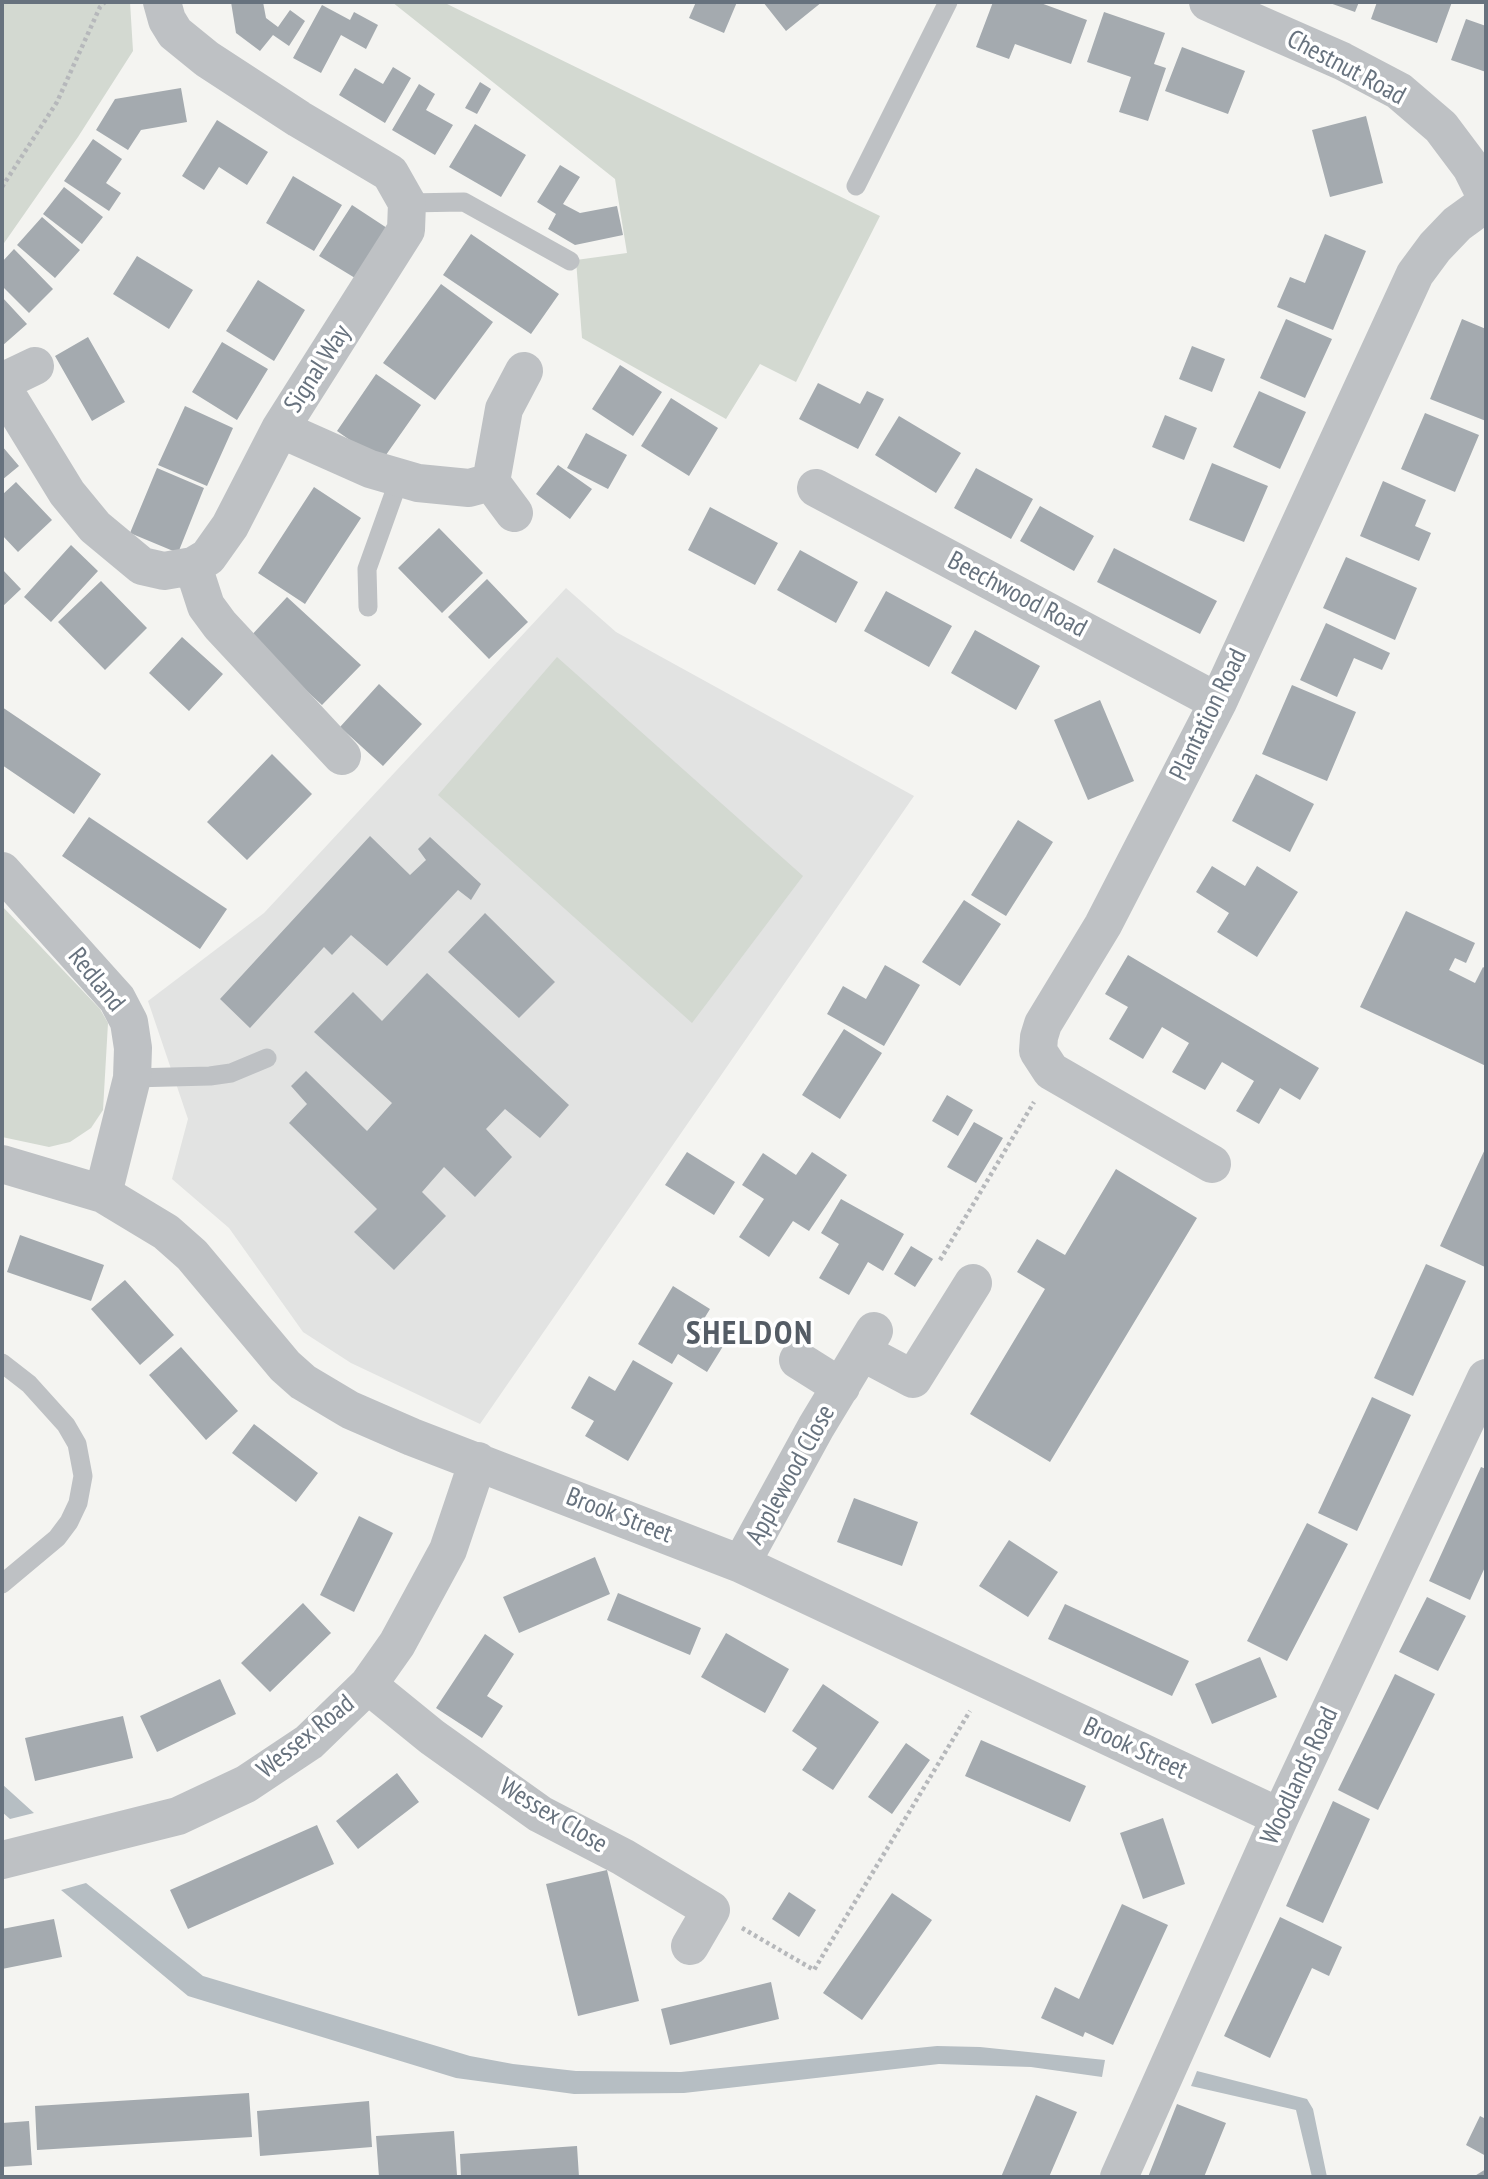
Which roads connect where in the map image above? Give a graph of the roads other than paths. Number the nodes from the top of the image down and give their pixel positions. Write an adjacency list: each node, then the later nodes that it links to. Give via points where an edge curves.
1 (162, 2): 6 (street, via 175,33 195,50 299,119 381,166 397,182)
2 (948, 2): 4 (lane)
3 (1208, 2): 5 (street, Chestnut Road, via 1399,91 1441,127 1471,167)
4 (856, 186)
5 (1486, 197)
6 (407, 203): 8 (lane, via 464,202); 11 (street, Signal Way, via 408,222 402,238)
7 (1486, 204): 18 (street, Plantation Road, via 1457,224 1415,274)
8 (570, 261)
9 (524, 371): 13 (street, via 504,409)
10 (13, 378): 16 (street, via 67,493 95,527 142,566 164,571)
11 (280, 429): 12 (street, via 370,469); 16 (street, Signal Way, via 230,526 208,557)
12 (400, 477): 13 (street, via 449,488); 17 (lane, via 367,569)
13 (491, 482): 15 (street)
14 (816, 488): 18 (street, Beechwood Road)
15 (514, 513)
16 (193, 566): 19 (street, via 206,606 220,625)
17 (368, 607)
18 (1217, 702): 24 (street, Plantation Road, via 1103,925 1043,1024 1038,1051 1051,1071)
19 (342, 756)
20 (2, 871): 22 (street, Redland, via 117,999 131,1032)
21 (267, 1058): 22 (lane, via 231,1073)
22 (132, 1078): 25 (street, Redland)
23 (2, 1164): 25 (street, Brook Street)
24 (1212, 1164)
25 (103, 1194): 31 (street, Brook Street, via 166,1232 192,1255 271,1351 303,1382 349,1410)
26 (972, 1283): 30 (street, Applewood Close, via 913,1379 868,1341)
27 (798, 1360): 30 (street, Applewood Close)
28 (2, 1363): 33 (lane, via 29,1384 66,1425 77,1444 83,1476 69,1522 57,1538)
29 (1486, 1378): 35 (street, Woodlands Road)
30 (841, 1387): 32 (street, Applewood Close)
31 (478, 1461): 32 (street, Brook Street); 34 (street, Wessex Road, via 448,1550 419,1608)
32 (741, 1564): 35 (street, Brook Street)
33 (2, 1584)
34 (368, 1685): 36 (street, Wessex Road, via 309,1742 214,1801 165,1819); 37 (street, Wessex Close, via 540,1814 711,1909)
35 (1280, 1817): 38 (street, Woodlands Road)
36 (2, 1860)
37 (690, 1946)
38 (1119, 2177)

